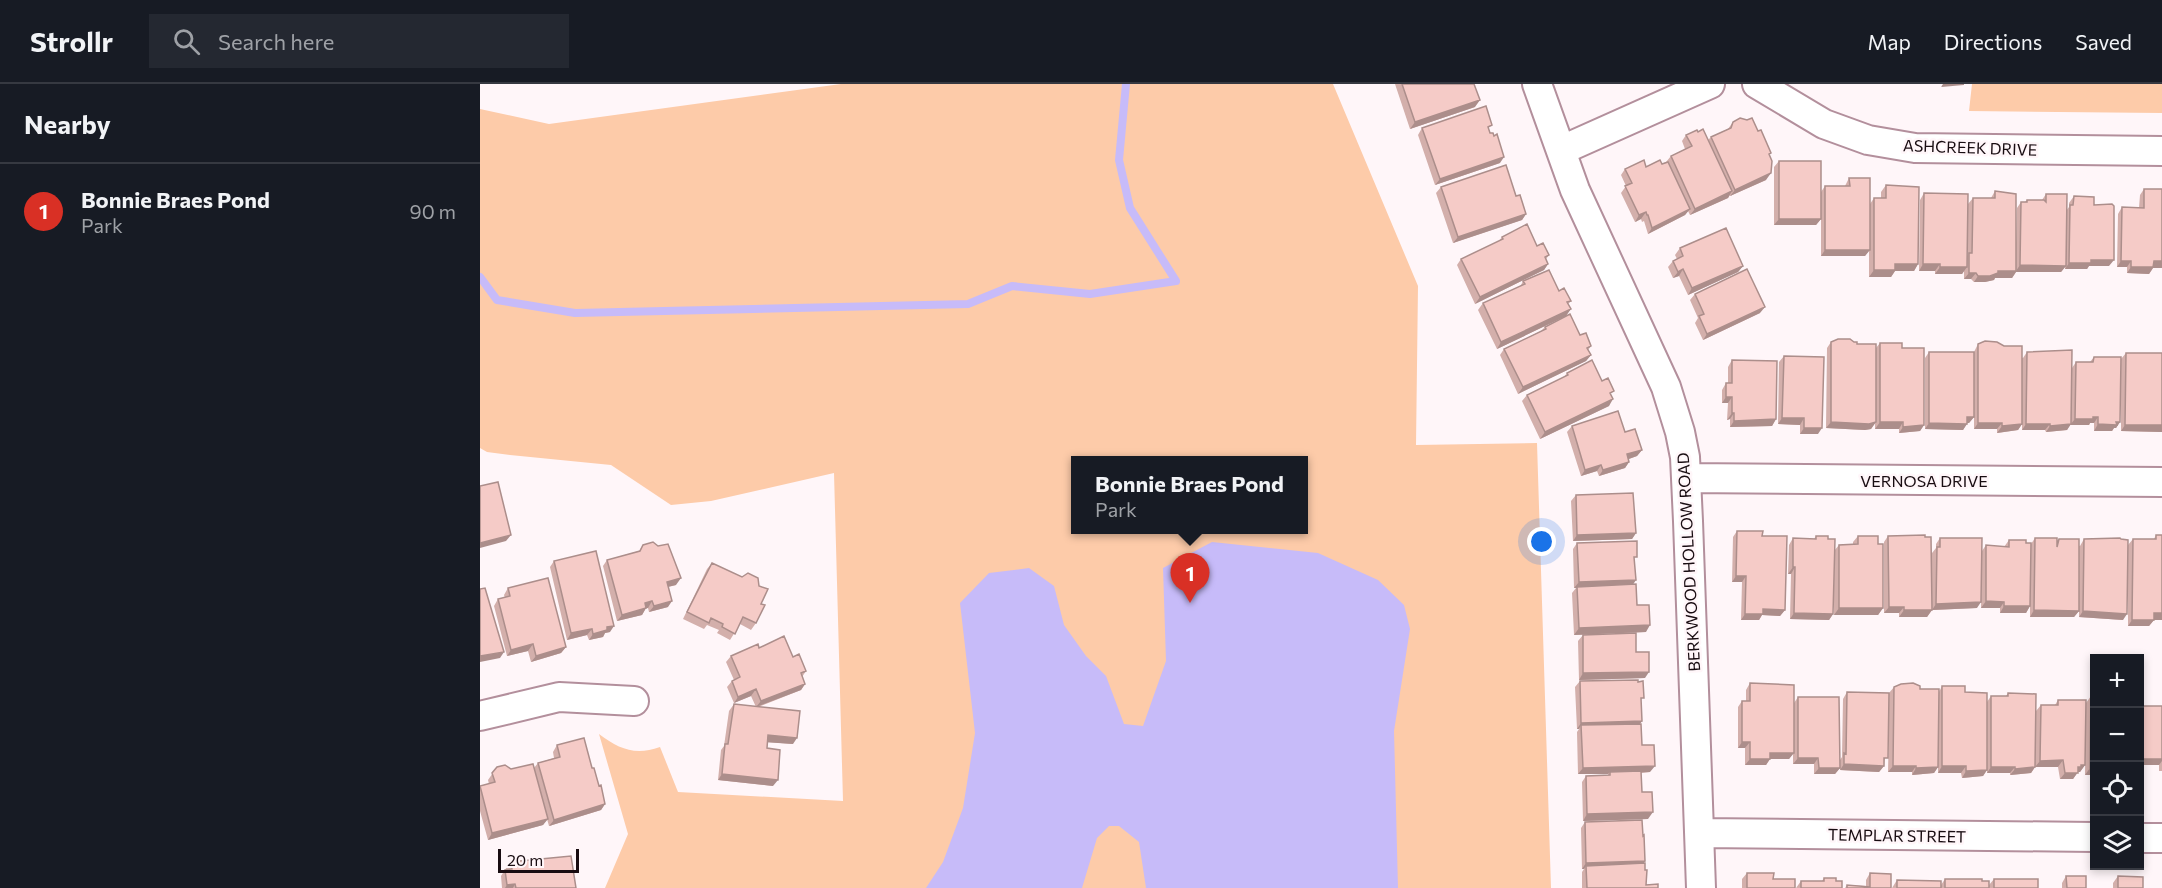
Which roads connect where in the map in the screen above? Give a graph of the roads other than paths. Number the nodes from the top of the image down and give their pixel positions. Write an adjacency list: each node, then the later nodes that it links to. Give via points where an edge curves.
1 (1537, 84): 4 (street, BERKWOOD HOLLOW ROAD)
2 (1710, 84): 4 (street)
3 (1757, 84): 5 (street, ASHCREEK DRIVE, via 1824,124 1868,140 1915,148)
4 (1562, 150): 6 (street, BERKWOOD HOLLOW ROAD, via 1575,190 1666,387 1680,432)
5 (2162, 151)
6 (1686, 478): 7 (street, VERNOSA DRIVE); 10 (street, BERKWOOD HOLLOW ROAD)
7 (2162, 482)
8 (634, 701): 9 (street, via 559,697)
9 (480, 716)
10 (1700, 833): 11 (street, TEMPLAR STREET); 14 (street, BERKWOOD HOLLOW ROAD)
11 (2090, 837)
12 (2144, 838): 13 (street)
13 (2162, 838)
14 (1701, 888)

